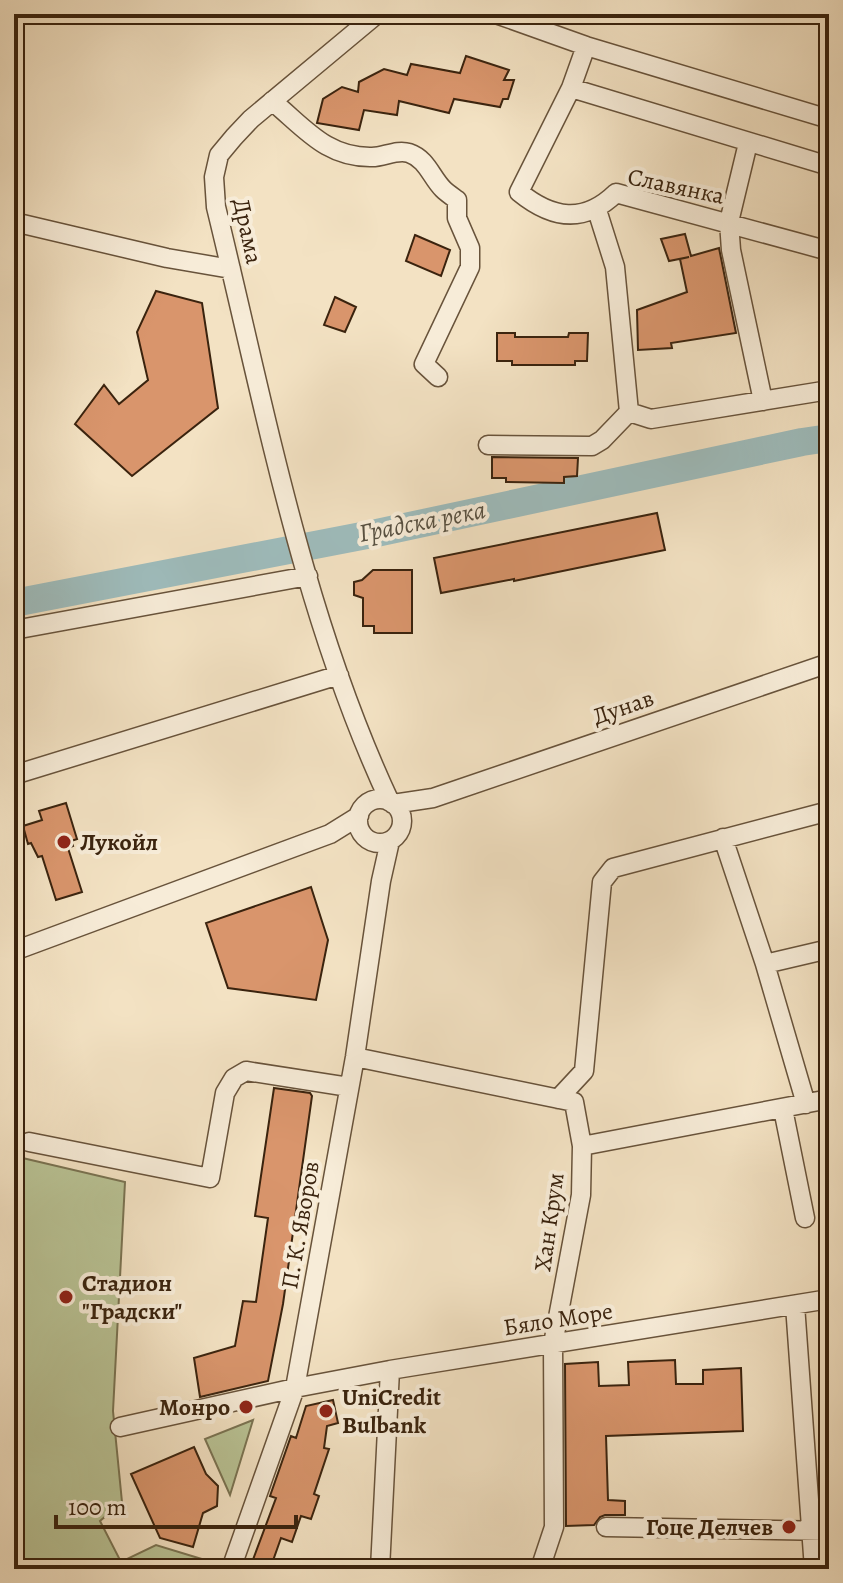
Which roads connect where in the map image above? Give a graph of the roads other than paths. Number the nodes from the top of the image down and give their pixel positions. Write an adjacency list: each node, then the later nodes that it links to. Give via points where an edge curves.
1 (377, 14): 6 (street, Драма)
2 (496, 14): 3 (street)
3 (526, 19): 4 (street)
4 (586, 46): 5 (street); 7 (street)
5 (571, 88): 8 (street); 10 (street, Славянка, via 519,192 536,206 559,214)
6 (272, 101): 14 (street, Драма, via 219,155 216,207); 15 (street, via 324,145 374,157 409,153 427,165 457,200 470,267 424,364)
7 (829, 119)
8 (748, 143): 9 (street); 12 (street)
9 (829, 166)
10 (597, 210): 12 (street, Славянка, via 616,193); 18 (street, via 615,267)
11 (14, 222): 14 (street)
12 (729, 222): 13 (street, Славянка); 17 (street)
13 (829, 251)
14 (231, 269): 20 (street, Драма)
15 (438, 377)
16 (829, 390): 17 (street)
17 (763, 401): 18 (street, via 651,419)
18 (629, 412): 19 (street, via 592,446)
19 (488, 445)
20 (308, 576): 21 (street); 23 (street, П. К. Яворов)
21 (14, 630)
22 (829, 663): 26 (street, Дунав)
23 (339, 675): 24 (street, П. К. Яворов); 25 (street)
24 (367, 751): 26 (street, П. К. Яворов); 28 (street, П. К. Яворов)
25 (14, 775)
26 (395, 808): 28 (street, Дунав, via 383,799); 28 (street, via 399,832)
27 (829, 811): 29 (street)
28 (370, 827): 31 (street, via 330,834); 33 (street, П. К. Яворов, via 381,881)
29 (723, 838): 32 (street); 35 (street, via 613,868 602,882 584,1071)
30 (829, 949): 32 (street)
31 (14, 951)
32 (765, 964): 37 (street)
33 (355, 1057): 34 (street, П. К. Яворов); 35 (street)
34 (349, 1087): 39 (street, via 246,1071 234,1078 225,1093 210,1178); 46 (street, П. К. Яворов)
35 (558, 1099): 40 (street, Хан Крум, via 574,1102)
36 (829, 1099): 37 (street)
37 (806, 1104): 38 (street)
38 (783, 1109): 40 (street); 41 (street)
39 (29, 1142)
40 (582, 1146): 44 (street, Хан Крум, via 581,1195)
41 (805, 1218)
42 (829, 1299): 43 (street, Бяло Море)
43 (795, 1305): 44 (street, Бяло Море); 49 (street)
44 (553, 1344): 45 (street, Бяло Море); 52 (street, Хан Крум, via 554,1527)
45 (390, 1370): 46 (street, Бяло Море); 51 (street)
46 (295, 1388): 47 (street, Бяло Море); 50 (street, П. К. Яворов)
47 (120, 1427)
48 (606, 1527): 49 (street)
49 (820, 1531): 53 (street)
50 (231, 1569)
51 (380, 1569)
52 (540, 1569)
53 (814, 1569)

